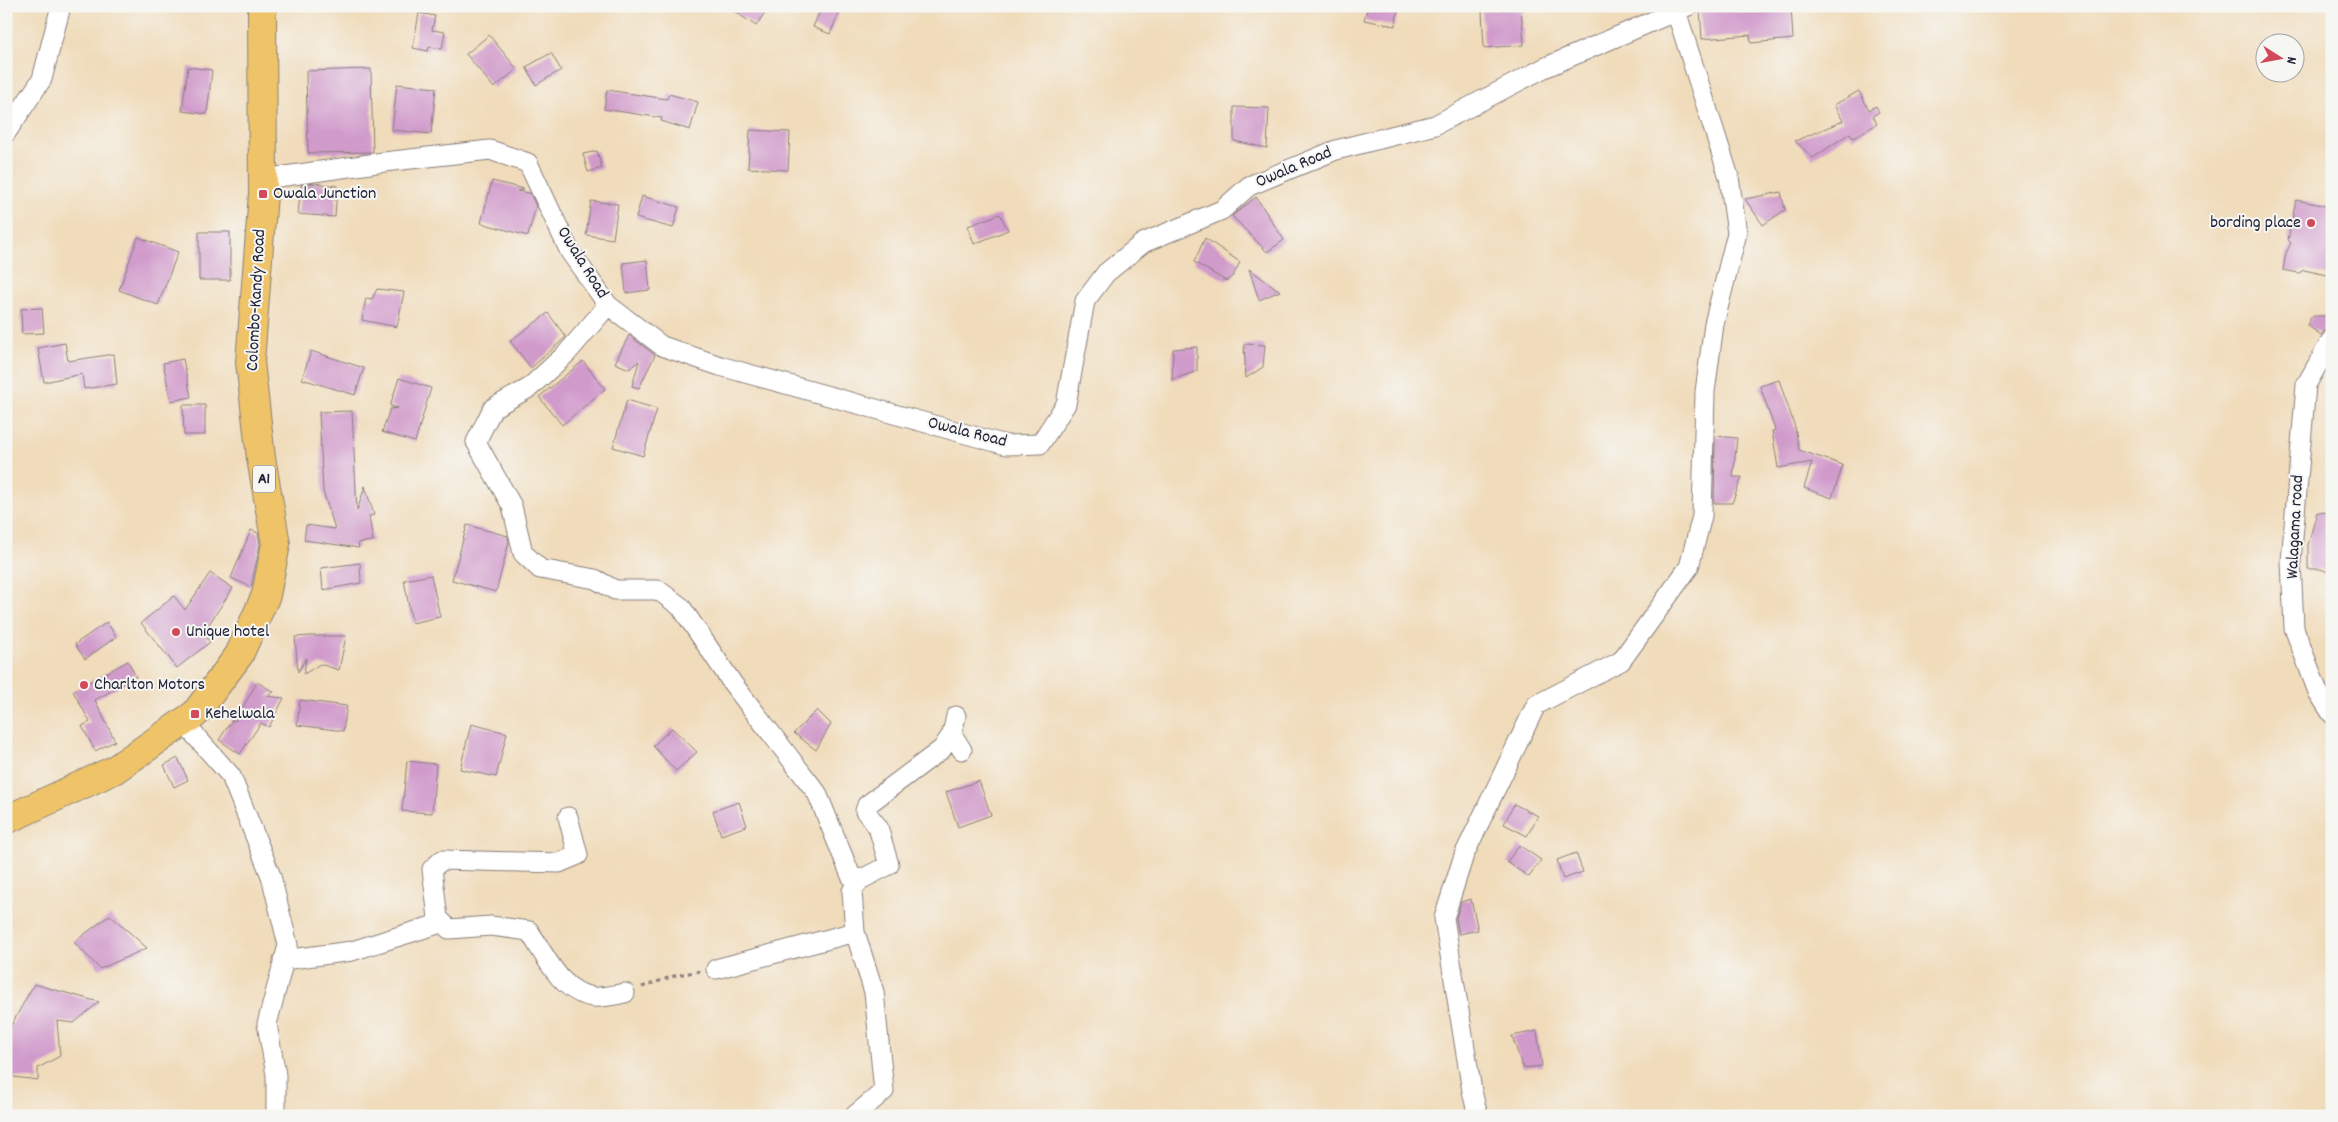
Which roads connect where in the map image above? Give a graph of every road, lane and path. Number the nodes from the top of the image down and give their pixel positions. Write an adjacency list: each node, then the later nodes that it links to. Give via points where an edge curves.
1 (61, 6): 4 (street, via 42,79)
2 (262, 6): 5 (highway, Colombo-Kandy Road / A1)
3 (1682, 8): 6 (street, Owala Road, via 1544,68 1435,125 1336,150 1249,186 1222,210 1142,243 1106,273 1085,301 1066,404 1040,444 1006,445 720,366 662,346); 21 (street, via 1729,177 1737,233 1714,324 1705,392 1702,516 1689,567 1621,661 1536,705 1464,855 1444,918)
4 (6, 133)
5 (264, 179): 6 (street, Owala Road, via 490,150 528,163 570,252); 9 (highway, Colombo-Kandy Road / A1, via 250,362 261,458 276,544 266,595 239,655)
6 (608, 305): 13 (street, via 567,353 529,388 493,408 476,442 512,506 523,553 540,569 595,579 614,590 658,590 681,607 733,684 818,793 851,876)
7 (2332, 339): 8 (street, Walagama road, via 2306,385 2291,561 2294,628 2318,692)
8 (2332, 714)
9 (184, 724): 12 (highway, Colombo-Kandy Road / A1, via 114,770); 16 (street, via 231,776 272,876 288,945)
10 (962, 750): 13 (street, via 954,725 942,749 867,805 865,811 878,827 889,865)
11 (568, 817): 14 (street, via 578,855 559,863 442,860 432,870)
12 (6, 820)
13 (860, 880): 15 (street, via 852,890)
14 (438, 918): 16 (street, via 435,925 352,952); 18 (street, via 449,929 491,926 529,931 562,981 575,992 594,997)
15 (854, 932): 17 (street); 20 (street, via 874,992 884,1091)
16 (284, 960): 19 (street, via 267,1024 276,1075)
17 (716, 969): 18 (path, via 677,975)
18 (625, 994)
19 (276, 1116)
20 (854, 1116)
21 (1478, 1116)

